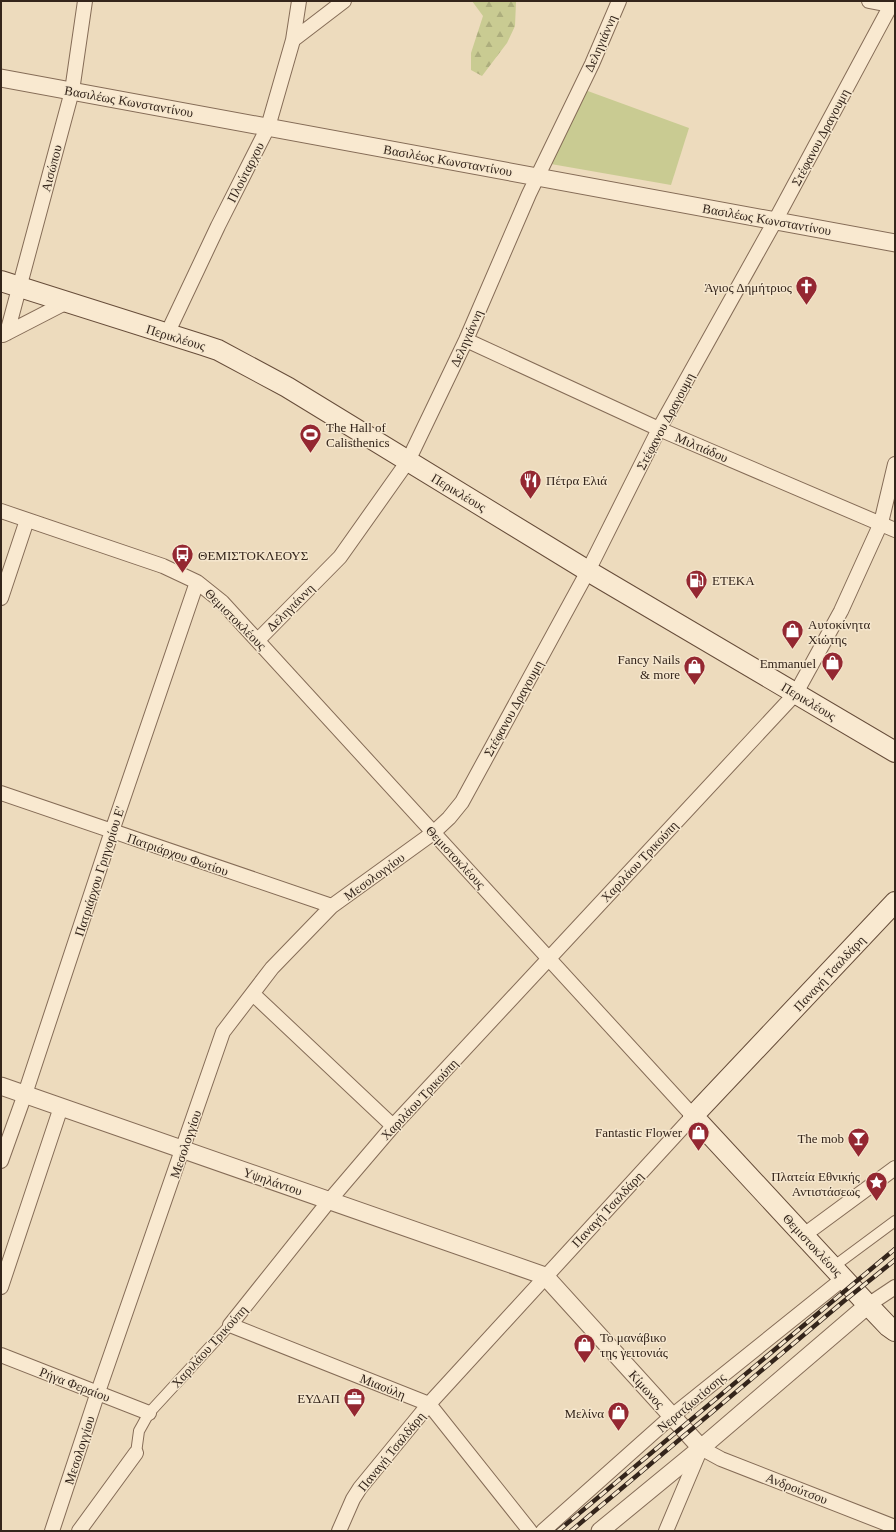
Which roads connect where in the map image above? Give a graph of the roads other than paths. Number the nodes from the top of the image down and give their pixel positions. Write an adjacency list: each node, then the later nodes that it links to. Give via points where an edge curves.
1 (85, 1): 9 (street, Αισώπου)
2 (299, 1): 7 (street, Πλούταρχου)
3 (344, 1): 7 (street)
4 (619, 1): 11 (street, Δεληγιάννη, via 592,64)
5 (869, 1): 6 (street)
6 (893, 6): 12 (street, Στέφανου Δραγουμη)
7 (293, 40): 10 (street, Πλούταρχου)
8 (1, 78): 9 (street, Βασιλέως Κωνσταντίνου)
9 (72, 91): 10 (street, Βασιλέως Κωνσταντίνου); 15 (street, Αισώπου)
10 (268, 127): 11 (street, Βασιλέως Κωνσταντίνου); 17 (street, Πλούταρχου)
11 (537, 177): 12 (street, Βασιλέως Κωνσταντίνου); 19 (street, Δεληγιάννη)
12 (775, 221): 13 (street, Βασιλέως Κωνσταντίνου); 20 (street, Στέφανου Δραγουμη)
13 (895, 243)
14 (1, 281): 15 (main road, Περικλέους)
15 (20, 287): 16 (main road, Περικλέους); 18 (street, Αισώπου)
16 (67, 302): 17 (main road, Περικλέους); 18 (street)
17 (167, 334): 21 (main road, Περικλέους, via 218,350 253,368 287,386)
18 (4, 335)
19 (466, 340): 20 (street, Μιλτιάδου); 21 (street, Δεληγιάννη)
20 (659, 429): 25 (street, Μιλτιάδου); 27 (street, Στέφανου Δραγουμη)
21 (408, 461): 27 (main road, Περικλέους); 30 (street, Δεληγιάννη, via 340,557)
22 (895, 464): 25 (street, Χαριλάου Τρικούπη)
23 (1, 511): 24 (street, Θεμιστοκλέους)
24 (27, 520): 28 (street, Θεμιστοκλέους, via 164,566); 29 (street)
25 (881, 523): 26 (street, Μιλτιάδου); 31 (street, Χαριλάου Τρικούπη, via 841,611)
26 (895, 530)
27 (588, 570): 31 (main road, Περικλέους); 35 (street, Στέφανου Δραγουμη, via 462,802)
28 (197, 582): 30 (street, Θεμιστοκλέους, via 222,602); 34 (street, Πατριάρχου Γρηγορίου Ε')
29 (1, 598)
30 (258, 640): 35 (street, Θεμιστοκλέους)
31 (796, 693): 32 (main road, Περικλέους); 38 (street, Χαριλάου Τρικούπη)
32 (895, 752)
33 (1, 793): 34 (street, Πατριάρχου Φωτίου)
34 (112, 832): 37 (street, Πατριάρχου Φωτίου); 41 (street, Πατριάρχου Γρηγορίου Ε')
35 (433, 833): 37 (street, Μεσολογγίου); 38 (street, Θεμιστοκλέους)
36 (895, 902): 43 (main road, Παναγή Τσαλδάρη)
37 (332, 906): 39 (street, Μεσολογγίου, via 272,968)
38 (549, 959): 43 (street, Θεμιστοκλέους); 44 (street, Χαριλάου Τρικούπη)
39 (252, 994): 44 (street); 45 (street, Μεσολογγίου, via 223,1032)
40 (1, 1086): 41 (street, Υψηλάντου)
41 (25, 1094): 42 (street, Υψηλάντου); 46 (street, Πατριάρχου Γρηγορίου Ε')
42 (61, 1107): 45 (street, Υψηλάντου); 53 (street)
43 (693, 1116): 50 (main road, Θεμιστοκλέους); 51 (street, Παναγή Τσαλδάρη)
44 (393, 1126): 48 (street, Χαριλάου Τρικούπη)
45 (183, 1150): 48 (street, Υψηλάντου); 59 (street, Μεσολογγίου)
46 (1, 1161)
47 (895, 1168): 50 (street)
48 (329, 1201): 51 (street, Υψηλάντου); 56 (street, Χαριλάου Τρικούπη)
49 (895, 1221): 52 (street)
50 (804, 1235): 52 (main road, Θεμιστοκλέους)
51 (545, 1276): 60 (street, Παναγή Τσαλδάρη); 62 (street, Κίμωνος)
52 (843, 1278): 55 (main road, Θεμιστοκλέους); 62 (street, Νερατζιωτίσσης)
53 (1, 1287)
54 (895, 1287): 55 (street)
55 (868, 1305): 57 (main road, Θεμιστοκλέους); 63 (street)
56 (230, 1325): 60 (street, Μιαούλη); 61 (street, Χαριλάου Τρικούπη)
57 (895, 1331)
58 (1, 1355): 59 (street, Ρήγα Φεραίου)
59 (98, 1392): 61 (street, Ρήγα Φεραίου); 66 (street, Μεσολογγίου)
60 (429, 1404): 68 (street, Παναγή Τσαλδάρη, via 360,1488); 69 (street, Μιαούλη)
61 (149, 1413): 64 (street, Χαριλάου Τρικούπη, via 139,1432)
62 (672, 1416): 63 (street, Κίμωνος); 70 (street, Νερατζιωτίσσης)
63 (700, 1448): 65 (street, Ανδρούτσου, via 721,1459); 71 (street); 72 (street)
64 (136, 1453): 67 (street, Χαριλάου Τρικούπη)
65 (895, 1526)
66 (52, 1531)
67 (79, 1531)
68 (339, 1531)
69 (530, 1531)
70 (542, 1531)
71 (600, 1531)
72 (666, 1531)

